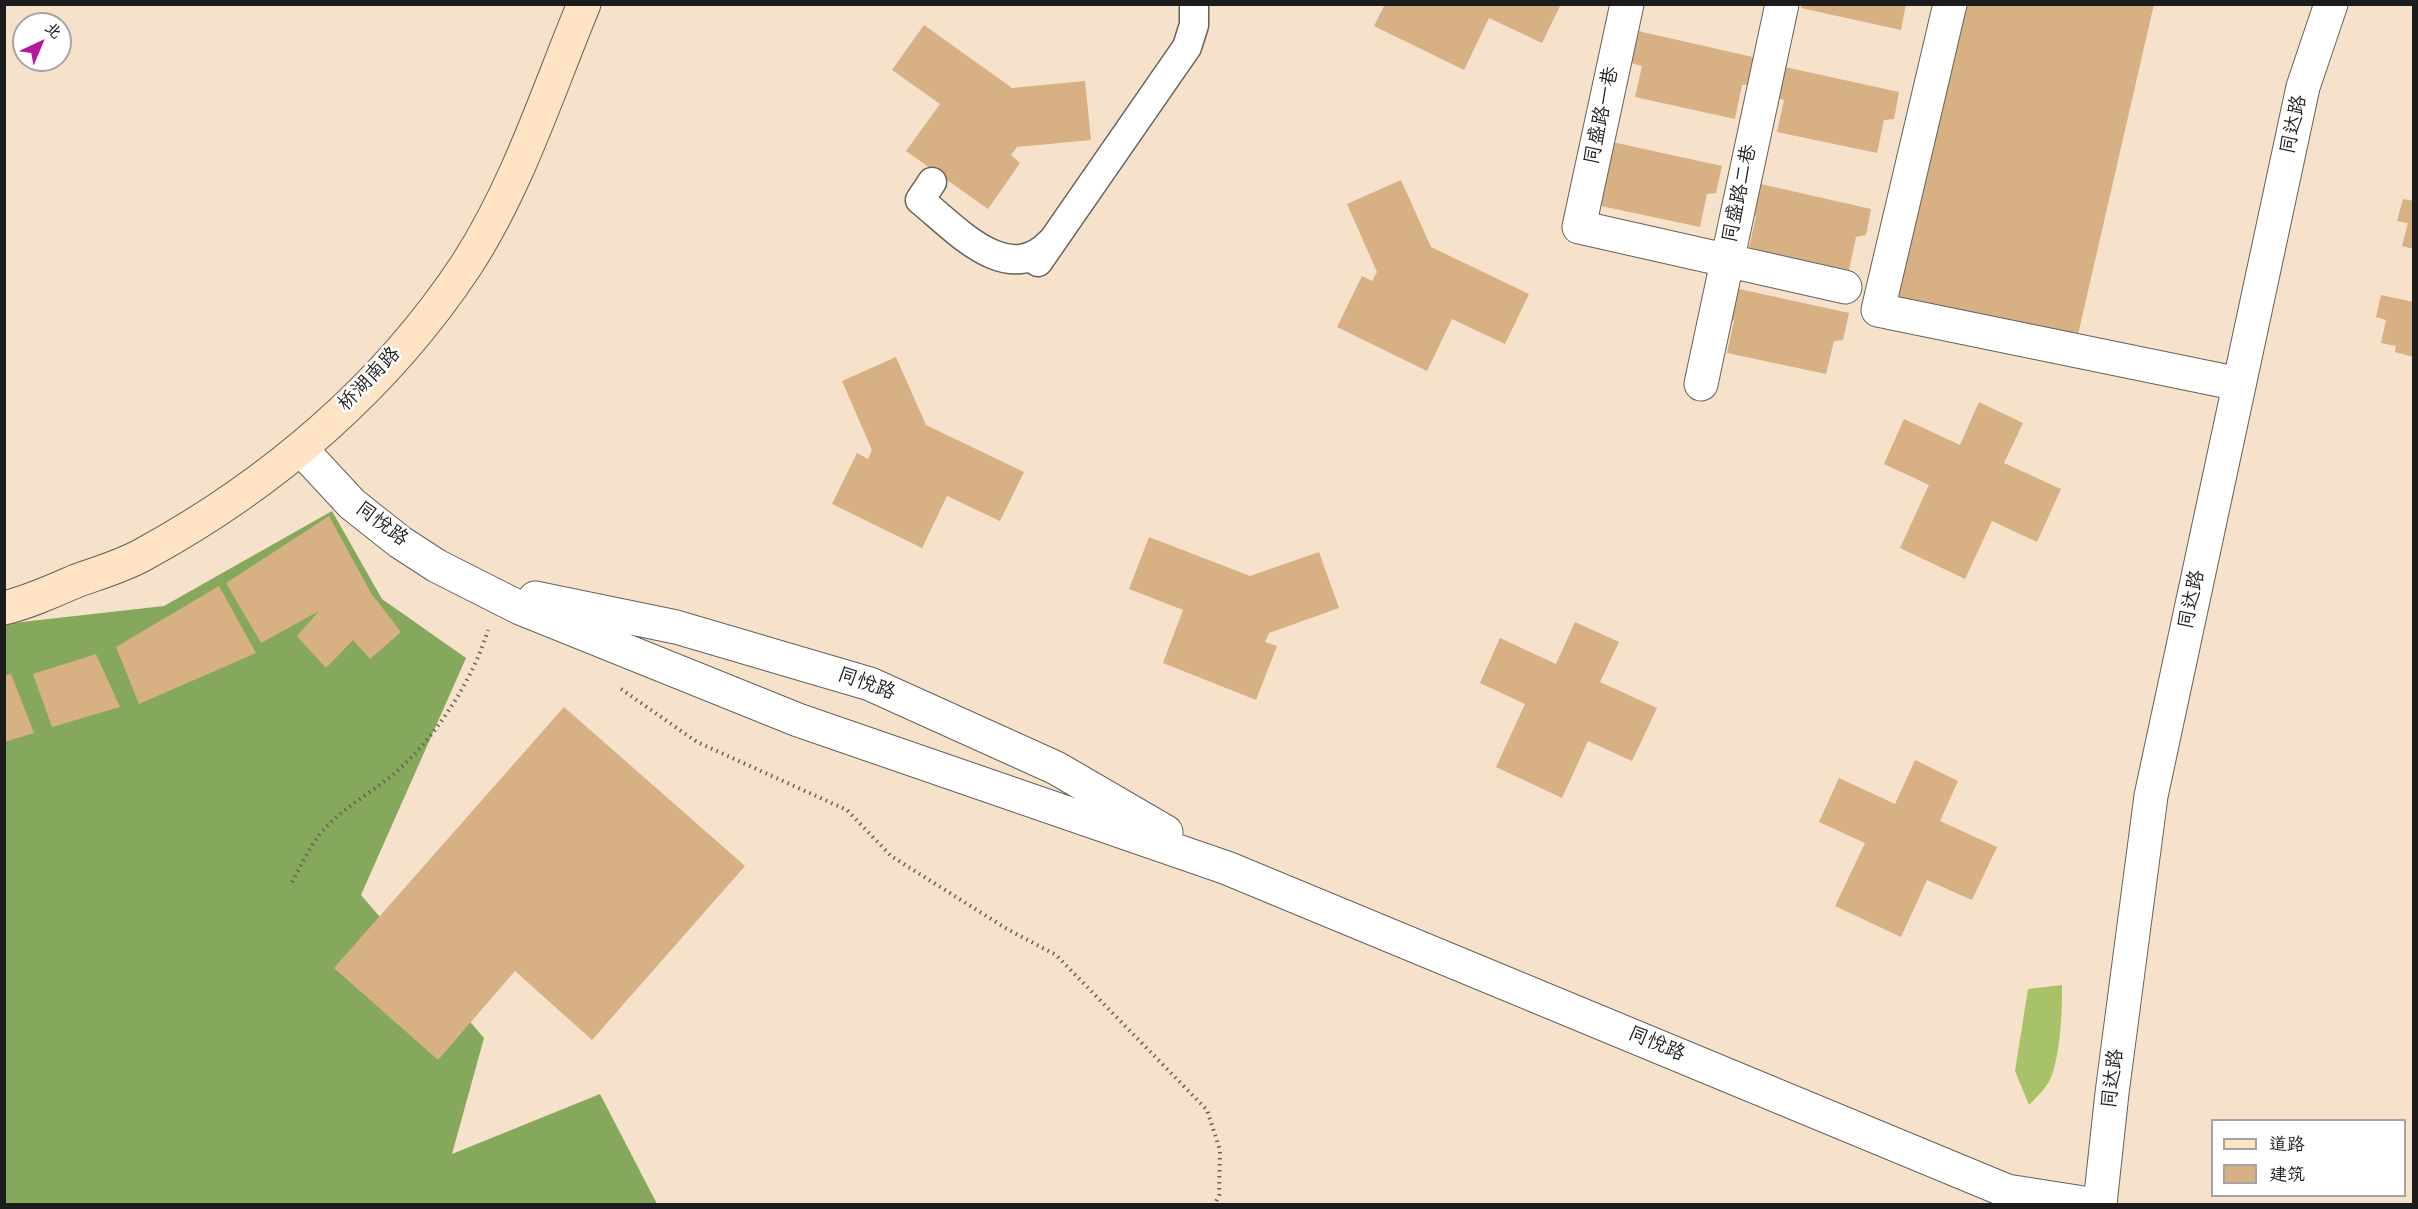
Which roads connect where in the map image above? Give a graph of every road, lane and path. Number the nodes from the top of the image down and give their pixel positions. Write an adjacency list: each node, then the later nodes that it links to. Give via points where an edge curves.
1 (584, 4): 14 (main road, 桥湖南路, via 504,198 467,264 378,377)
2 (1194, 4): 8 (street, via 1194,25 1187,47)
3 (1627, 4): 9 (street, 同盛路一巷, via 1579,227)
4 (1782, 4): 9 (street, 同盛路二巷)
5 (1950, 4): 13 (street, via 1878,310)
6 (2331, 4): 13 (street, 同达路, via 2303,87)
7 (932, 182): 8 (street, via 920,200 991,255 1006,260 1031,258)
8 (1054, 239): 10 (street)
9 (1727, 261): 11 (street); 12 (street, 同盛路二巷)
10 (1038, 262)
11 (1845, 286)
12 (1701, 384)
13 (2239, 384): 22 (street, 同达路, via 2151,796)
14 (301, 449): 15 (street, 同悦路, via 368,517 437,566); 16 (main road, 桥湖南路, via 233,500 142,555)
15 (485, 592): 18 (street, 同悦路, via 798,720); 18 (street, 同悦路, via 676,627 870,684 1056,768); 19 (path, via 484,642 460,694 392,776 344,810 319,836)
16 (4, 608)
17 (620, 688): 20 (path, via 697,742 847,810 891,856 1056,955 1207,1110 1220,1149 1219,1195)
18 (1227, 868): 21 (street, 同悦路, via 2007,1191)
19 (292, 882)
20 (1215, 1204)
21 (2090, 1204)
22 (2100, 1204)

